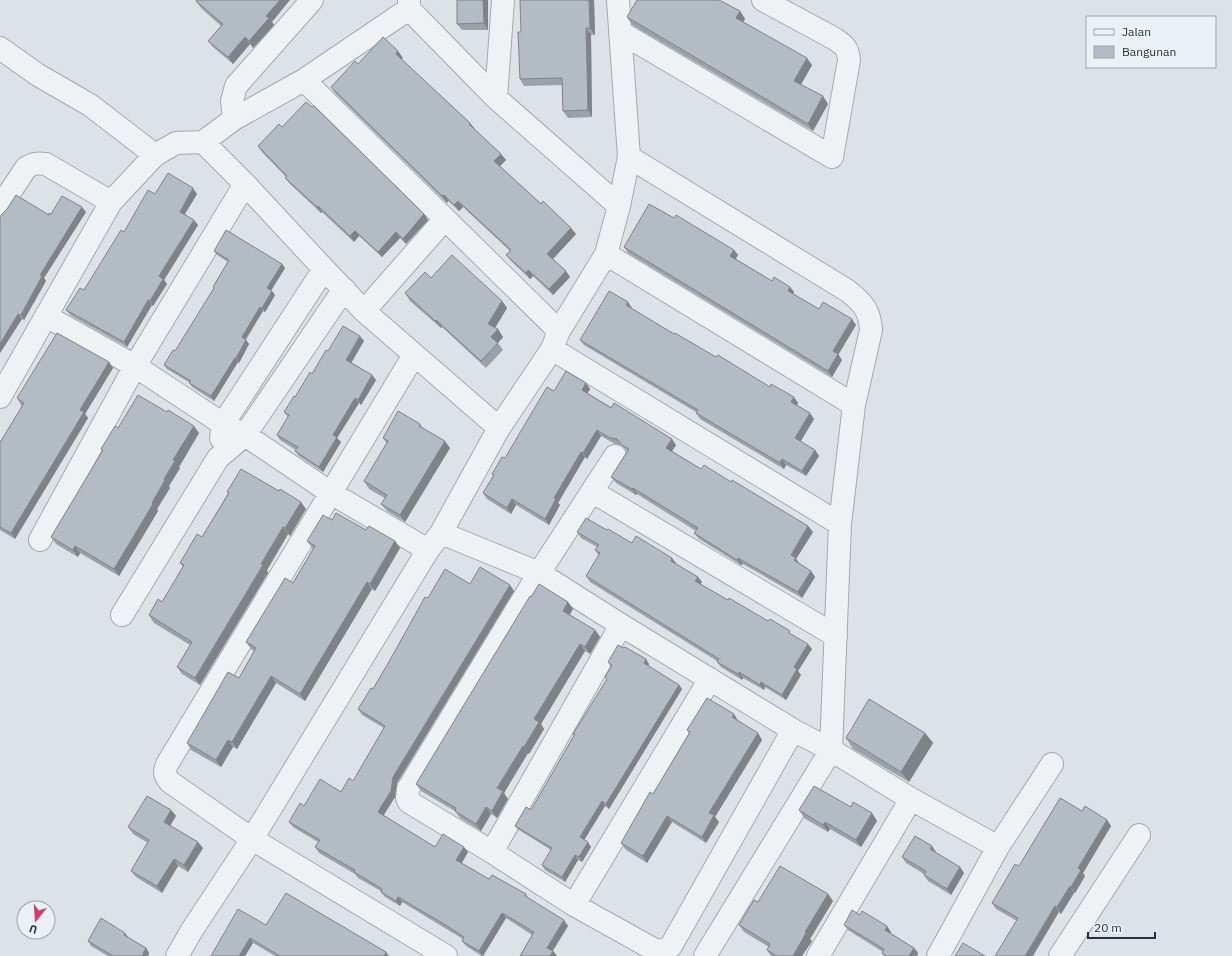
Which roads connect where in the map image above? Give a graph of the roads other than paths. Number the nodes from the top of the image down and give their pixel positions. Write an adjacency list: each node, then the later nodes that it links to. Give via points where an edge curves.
1 (312, 0): 10 (street, via 236,86 232,101)
2 (504, 0): 9 (street)
3 (618, 0): 6 (street)
4 (763, 0): 6 (street, via 835,39 848,51 832,157)
5 (409, 5): 8 (street); 9 (street)
6 (620, 32): 13 (street)
7 (0, 48): 12 (street, via 38,75 90,105)
8 (304, 80): 10 (street); 18 (street)
9 (496, 98): 16 (street)
10 (234, 119): 11 (street)
11 (203, 142): 12 (street, via 176,143); 14 (street)
12 (155, 155): 15 (street)
13 (629, 157): 16 (street); 28 (street, via 848,291 862,304 871,320 872,330)
14 (246, 184): 20 (street); 26 (street)
15 (111, 202): 17 (street, via 46,164 40,163 26,168); 23 (street)
16 (619, 206): 19 (street)
17 (0, 207)
18 (445, 219): 22 (street); 24 (street)
19 (606, 254): 24 (street); 28 (street)
20 (324, 269): 21 (street); 29 (street)
21 (344, 290): 22 (street); 31 (street)
22 (364, 311): 25 (street)
23 (46, 316): 26 (street); 27 (street)
24 (555, 340): 30 (street); 36 (street)
25 (414, 355): 30 (street); 35 (street)
26 (135, 366): 29 (street); 38 (street)
27 (0, 397)
28 (854, 405): 36 (street)
29 (223, 424): 31 (street); 33 (street)
30 (499, 428): 37 (street)
31 (245, 435): 33 (street); 35 (street)
32 (616, 456): 34 (street)
33 (218, 458): 41 (street)
34 (593, 492): 40 (street); 43 (street)
35 (331, 493): 39 (street); 50 (street, via 165,769 165,777 170,782)
36 (840, 524): 43 (street)
37 (441, 533): 39 (street); 40 (street)
38 (40, 540)
39 (428, 550): 50 (street)
40 (539, 573): 42 (street); 52 (street, via 407,794 412,805)
41 (122, 615)
42 (621, 625): 44 (street); 52 (street)
43 (836, 636): 46 (street)
44 (710, 679): 45 (street); 53 (street)
45 (793, 730): 46 (street); 53 (street, via 668,949 655,950)
46 (831, 750): 48 (street); 56 (street)
47 (1052, 764): 51 (street)
48 (911, 799): 51 (street); 57 (street)
49 (1139, 835): 59 (street)
50 (252, 839): 54 (street); 55 (street)
51 (998, 847): 58 (street)
52 (492, 852): 53 (street)
53 (574, 905)
54 (177, 956)
55 (446, 956)
56 (704, 956)
57 (818, 956)
58 (938, 956)
59 (1060, 956)

